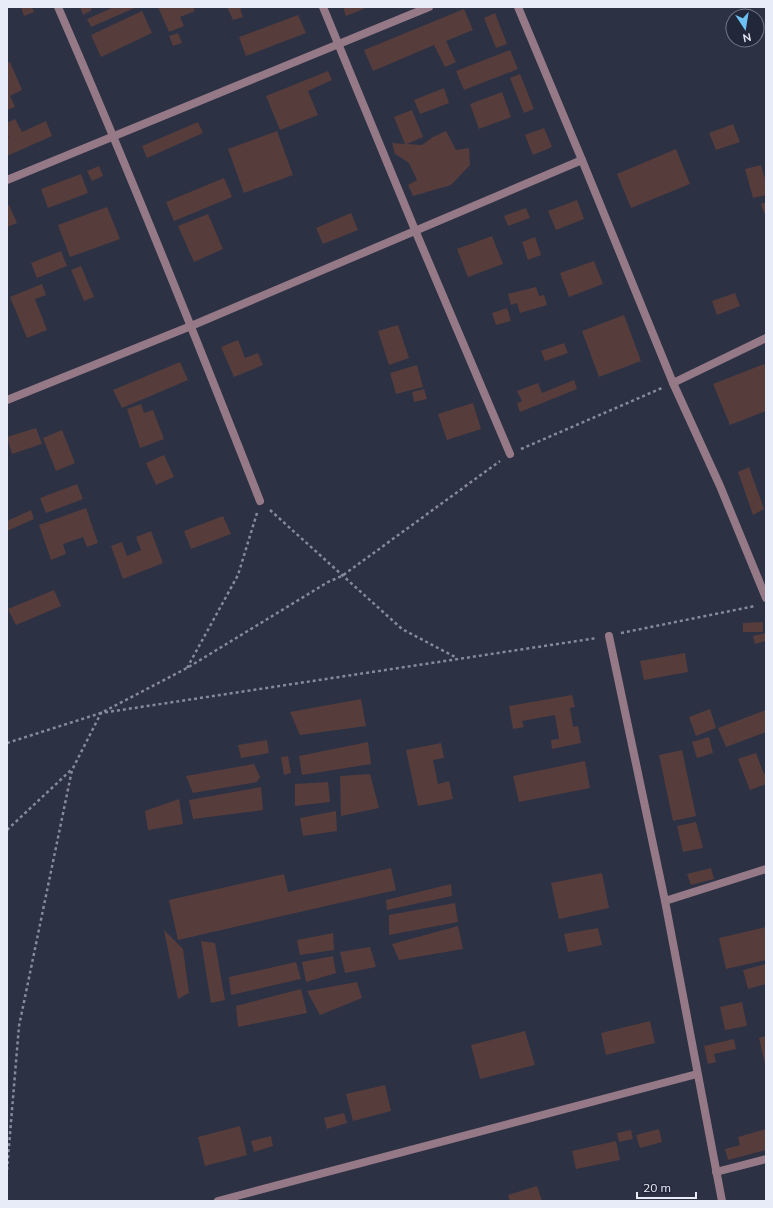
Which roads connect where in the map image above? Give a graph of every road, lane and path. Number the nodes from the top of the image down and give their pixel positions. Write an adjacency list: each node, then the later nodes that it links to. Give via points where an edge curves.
1 (58, 7): 6 (street)
2 (323, 7): 5 (street)
3 (429, 7): 5 (street)
4 (518, 7): 7 (street)
5 (338, 44): 6 (street); 9 (street)
6 (114, 136): 8 (street); 10 (street)
7 (582, 160): 9 (street); 12 (street)
8 (7, 180)
9 (415, 230): 10 (street); 14 (street)
10 (191, 326): 13 (street); 15 (street)
11 (766, 338): 12 (street)
12 (673, 383): 14 (path); 17 (street, via 720,486)
13 (7, 400)
14 (510, 454): 16 (path)
15 (260, 501): 16 (path); 21 (path, via 238,575)
16 (342, 576): 20 (path, via 402,629); 21 (path)
17 (766, 598)
18 (759, 605): 19 (path)
19 (609, 636): 20 (path); 27 (street)
20 (458, 659): 22 (path)
21 (187, 668): 22 (path)
22 (101, 713): 23 (path); 24 (path)
23 (7, 743)
24 (72, 770): 25 (path); 30 (path, via 19,1026)
25 (7, 830)
26 (766, 869): 27 (street)
27 (665, 901): 28 (street)
28 (697, 1074): 31 (street); 32 (street)
29 (766, 1159): 31 (street)
30 (7, 1170)
31 (716, 1172): 33 (street)
32 (218, 1201)
33 (722, 1201)

